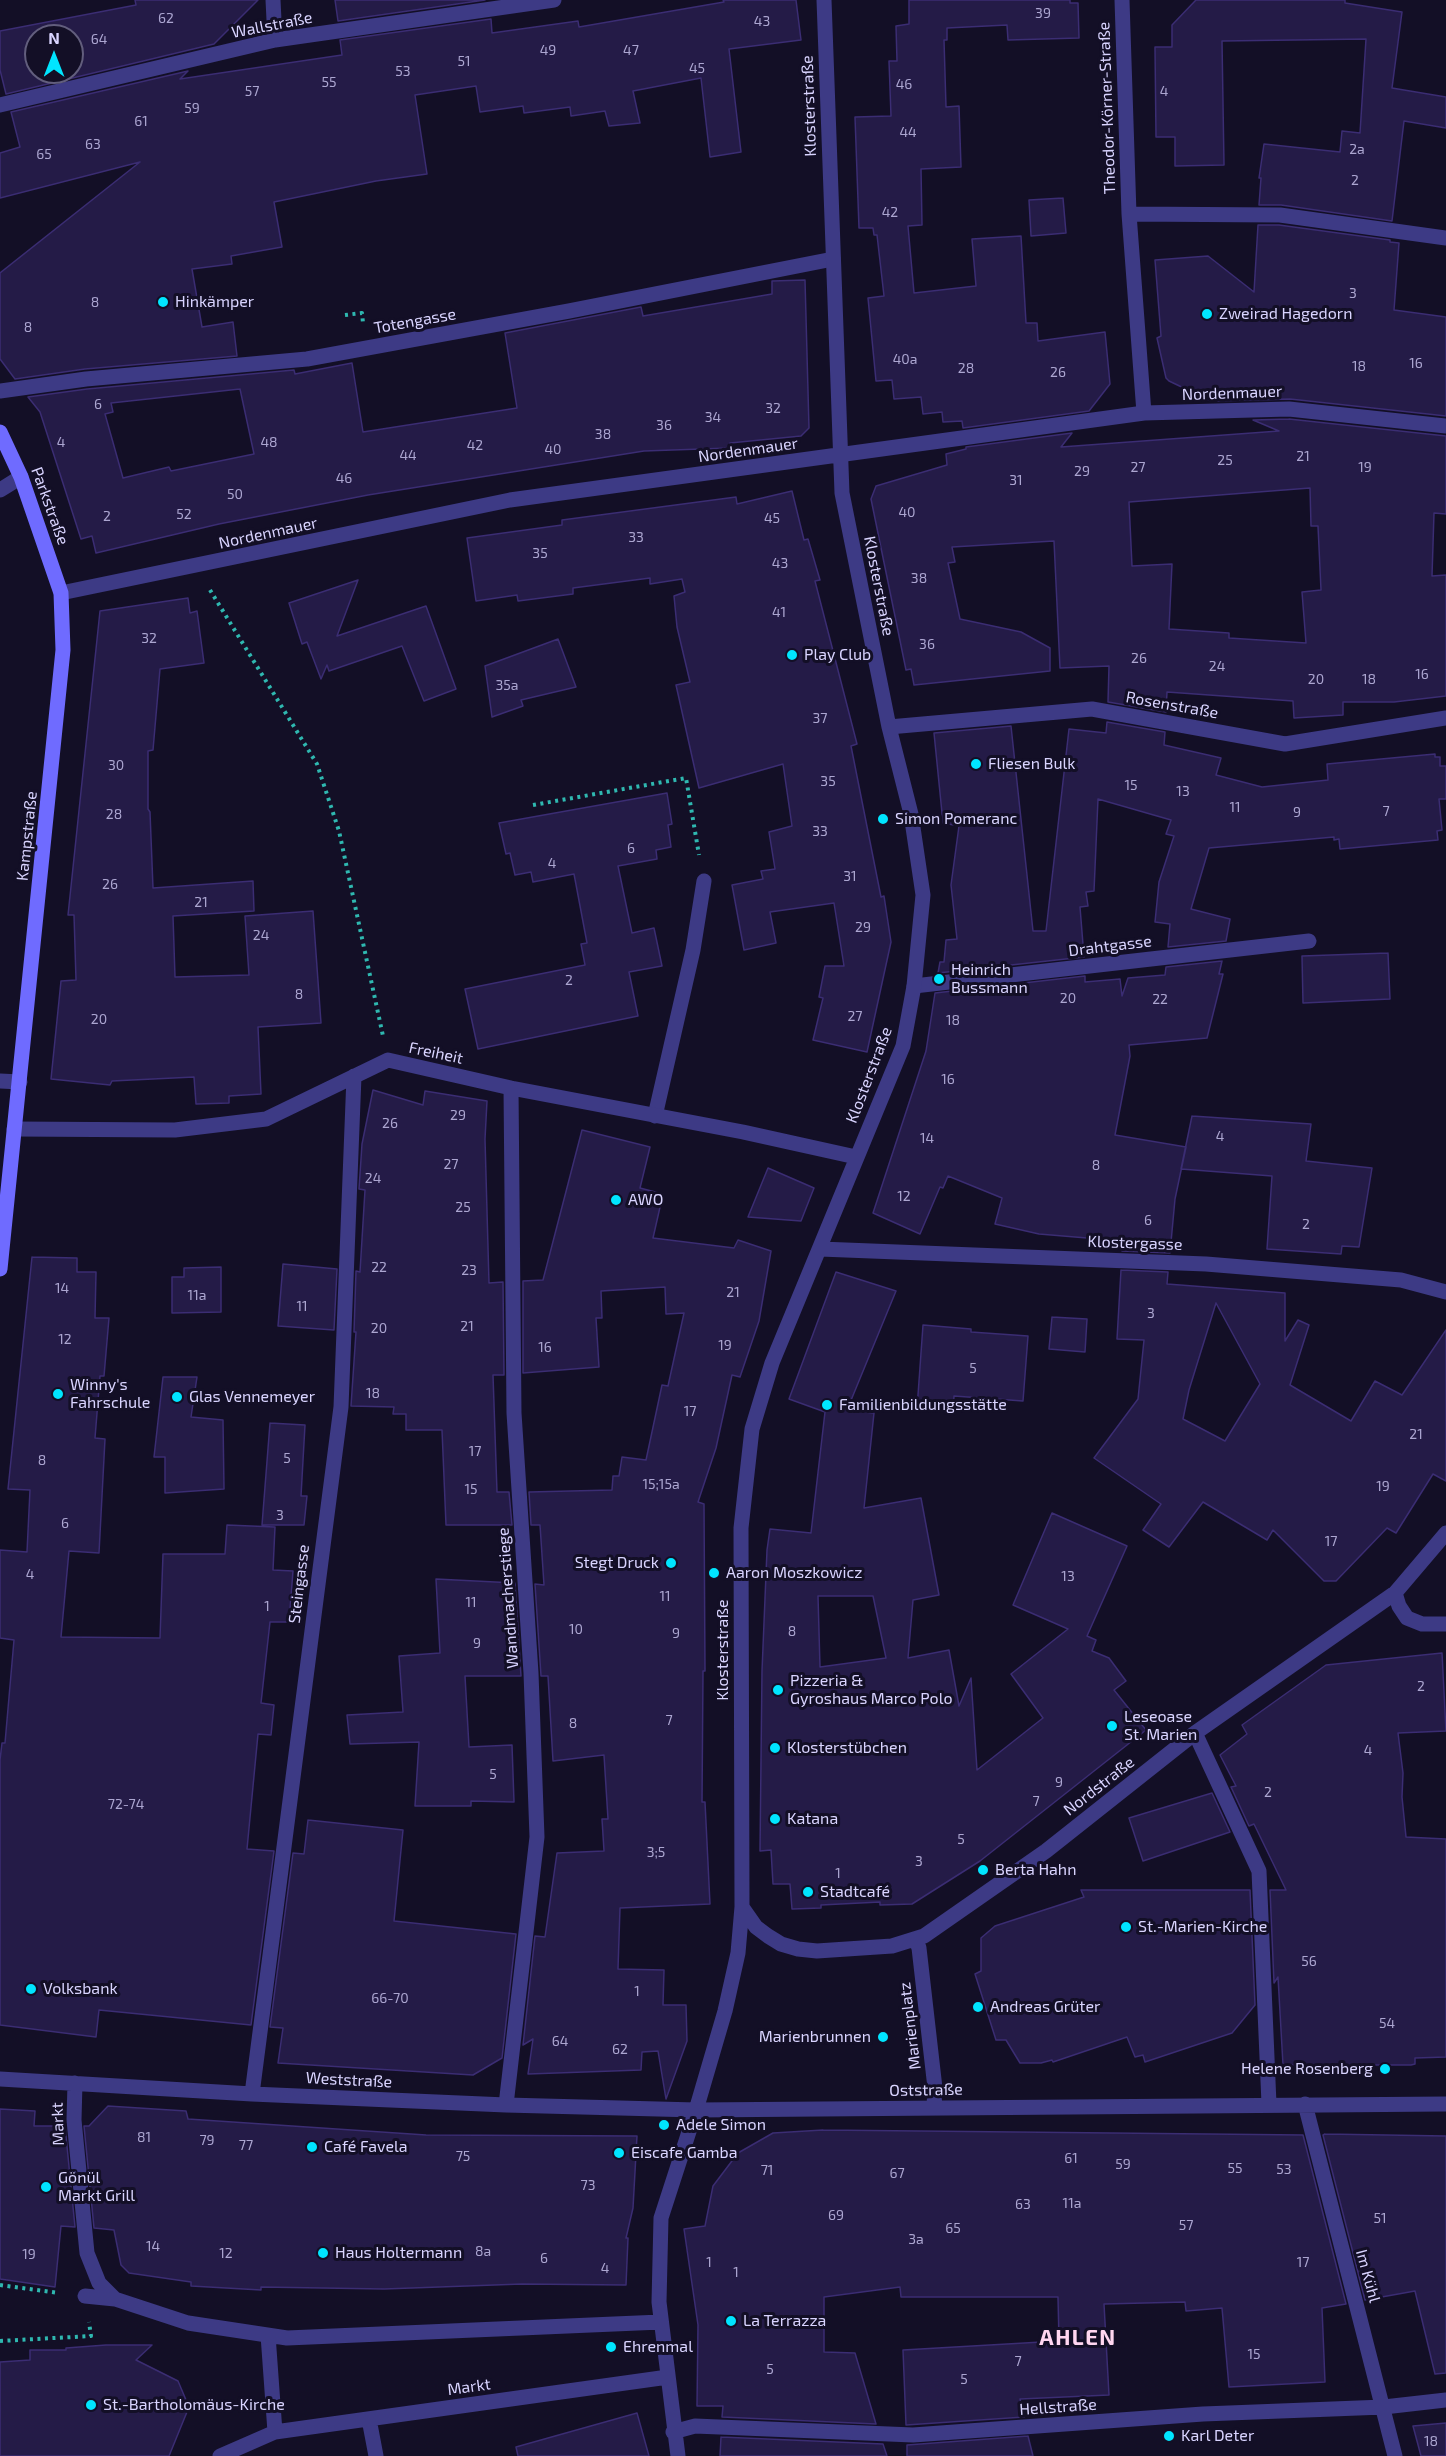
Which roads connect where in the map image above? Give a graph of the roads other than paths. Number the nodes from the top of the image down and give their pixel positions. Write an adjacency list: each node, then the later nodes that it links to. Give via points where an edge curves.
1 (273, 0): 5 (street)
2 (554, 0): 5 (street, Wallstraße)
3 (824, 0): 9 (street, Klosterstraße)
4 (1122, 0): 7 (street, Theodor-Körner-Straße)
5 (275, 40): 6 (street, Wallstraße)
6 (0, 105)
7 (1129, 214): 8 (street, Theodor-Körner-Straße, via 1280,215); 11 (street, Theodor-Körner-Straße)
8 (1446, 238)
9 (833, 259): 10 (street, Totengasse, via 307,358); 14 (street, Klosterstraße)
10 (0, 391)
11 (1144, 413): 12 (street, Nordenmauer, via 1289,409); 14 (street, Nordenmauer)
12 (1446, 426)
13 (0, 432): 15 (street, Parkstraße)
14 (840, 455): 17 (street, Nordenmauer, via 510,500); 19 (street, Klosterstraße, via 842,493)
15 (21, 477): 16 (street); 17 (street, Parkstraße)
16 (0, 489)
17 (61, 593): 25 (street, Kampstraße, via 63,650)
18 (1446, 718): 19 (street, Rosenstraße, via 1285,744 1092,709)
19 (889, 727): 22 (street, Klosterstraße, via 911,814 922,895)
20 (704, 881): 27 (street, via 693,950)
21 (1309, 941): 22 (street, Drahtgasse)
22 (914, 986): 29 (street, Klosterstraße, via 903,1046)
23 (354, 1076): 26 (street, Freiheit, via 388,1060); 28 (street, Freiheit, via 266,1119 175,1130); 41 (street, Steingasse, via 340,1407)
24 (0, 1081): 25 (street)
25 (20, 1082): 28 (street, Kampstraße)
26 (511, 1088): 27 (street, Freiheit); 45 (street, Wandmacherstiege, via 513,1413 531,1672 537,1837)
27 (655, 1116): 29 (street, Freiheit)
28 (14, 1129): 31 (street, Kampstraße)
29 (856, 1157): 30 (street, Klosterstraße)
30 (820, 1249): 32 (street, Klostergasse, via 1206,1264 1401,1280); 37 (street, Klosterstraße, via 772,1363 751,1440 741,1528)
31 (0, 1269)
32 (1446, 1292)
33 (1446, 1533): 34 (street, Nordstraße)
34 (1395, 1593): 35 (street, via 1407,1618 1422,1624); 36 (street, Nordstraße)
35 (1446, 1624)
36 (1195, 1733): 38 (street, Nordstraße, via 1046,1851); 42 (street, via 1259,1871)
37 (742, 1907): 38 (street, Nordstraße, via 768,1936 798,1949 853,1949); 47 (street, Klosterstraße, via 738,1953)
38 (916, 1940): 46 (street, Marienplatz, via 935,2088)
39 (0, 2079): 40 (street, Weststraße)
40 (75, 2083): 41 (street, Weststraße); 49 (street, Markt, via 74,2120 87,2253 99,2283)
41 (252, 2094): 45 (street, Weststraße)
42 (1269, 2104): 43 (street, Oststraße); 46 (street, Oststraße)
43 (1305, 2104): 44 (street, Oststraße); 54 (street, Im Kühl)
44 (1446, 2104)
45 (506, 2105): 47 (street, Weststraße)
46 (934, 2107): 47 (street, Oststraße)
47 (696, 2110): 50 (street, via 662,2218)
48 (84, 2296): 49 (street)
49 (114, 2300): 51 (street, via 188,2323)
50 (662, 2322): 51 (street, via 287,2338); 52 (street)
51 (268, 2335): 56 (street)
52 (668, 2378): 55 (street, Markt); 57 (street)
53 (1446, 2400): 54 (street, Hellstraße)
54 (1384, 2407): 57 (street, Hellstraße, via 1203,2414 913,2435 694,2426); 61 (street, Im Kühl)
55 (369, 2419): 56 (street, Markt); 59 (street)
56 (275, 2432): 58 (street, Markt)
57 (673, 2432): 60 (street)
58 (220, 2456)
59 (376, 2456)
60 (678, 2456)
61 (1395, 2456)

